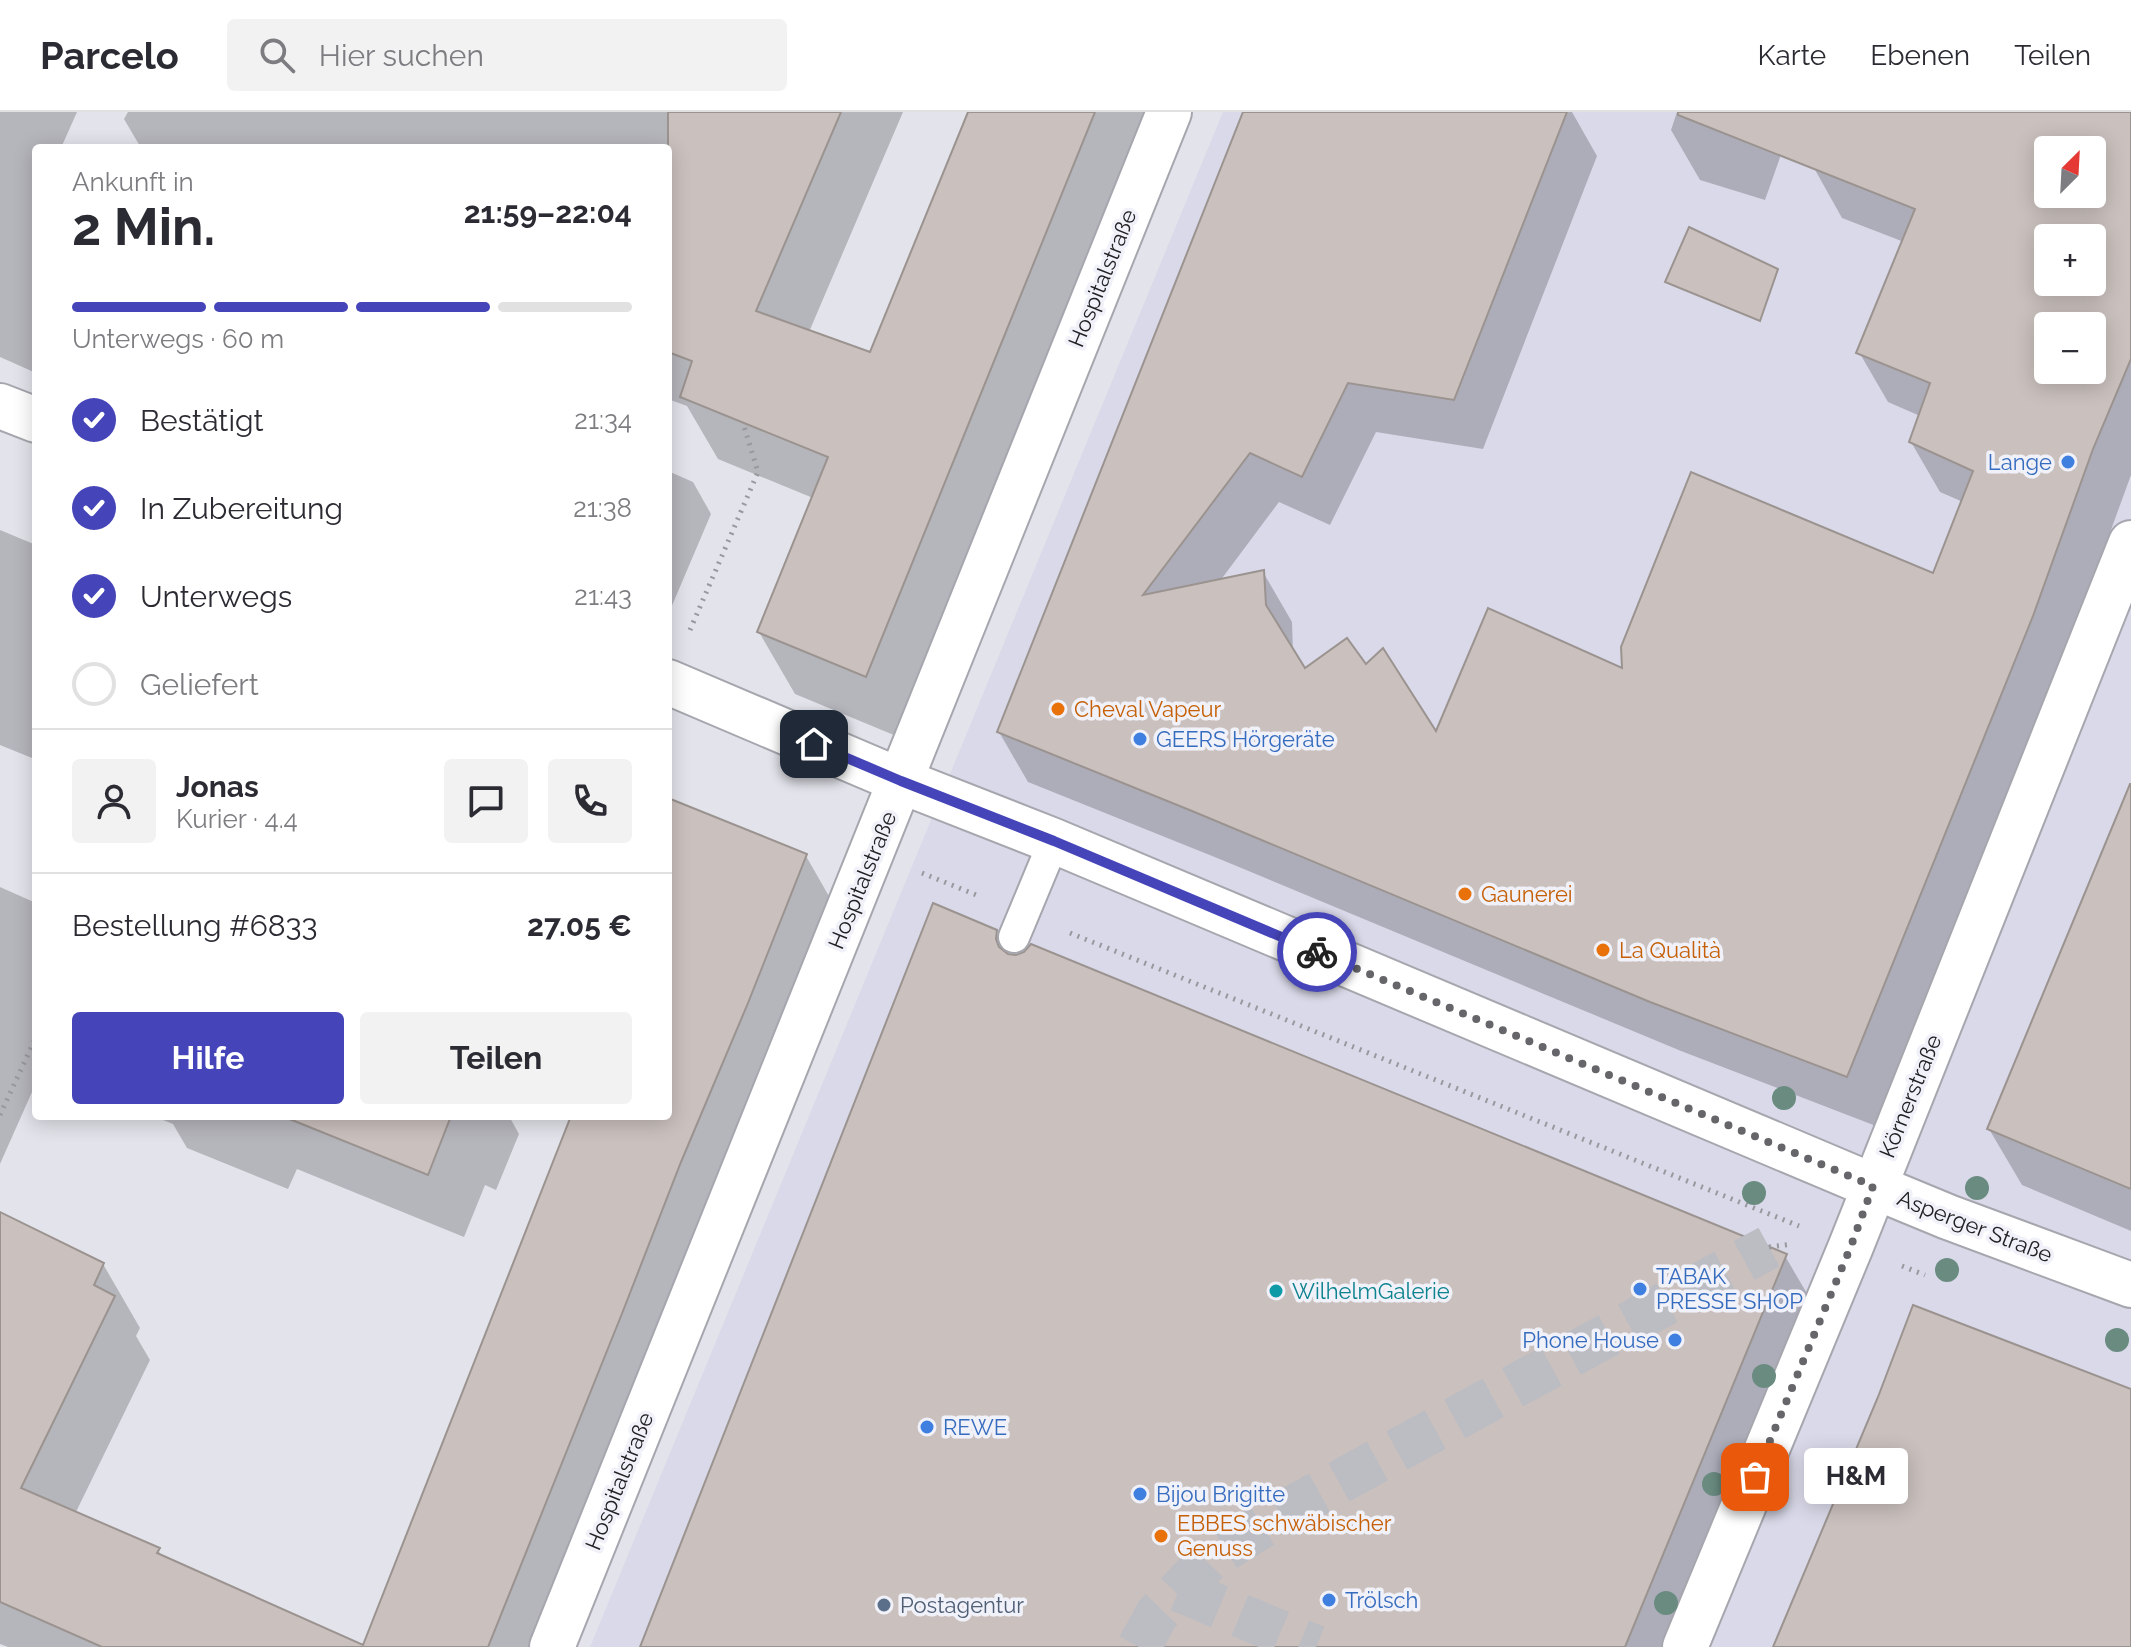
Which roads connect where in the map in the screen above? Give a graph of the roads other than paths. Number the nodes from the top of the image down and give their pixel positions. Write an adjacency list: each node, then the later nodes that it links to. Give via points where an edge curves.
1 (1169, 112): 6 (street, Hospitalstraße)
2 (0, 406): 3 (street)
3 (32, 418)
4 (2131, 543): 9 (street, Körnerstraße)
5 (672, 684): 6 (street, Asperger Straße)
6 (901, 781): 7 (street, Asperger Straße); 11 (street, Hospitalstraße)
7 (1054, 841): 8 (lane); 9 (street, Asperger Straße)
8 (1019, 925)
9 (1873, 1186): 10 (street, Asperger Straße); 12 (street, Körnerstraße)
10 (2131, 1285)
11 (552, 1647)
12 (1685, 1647)

